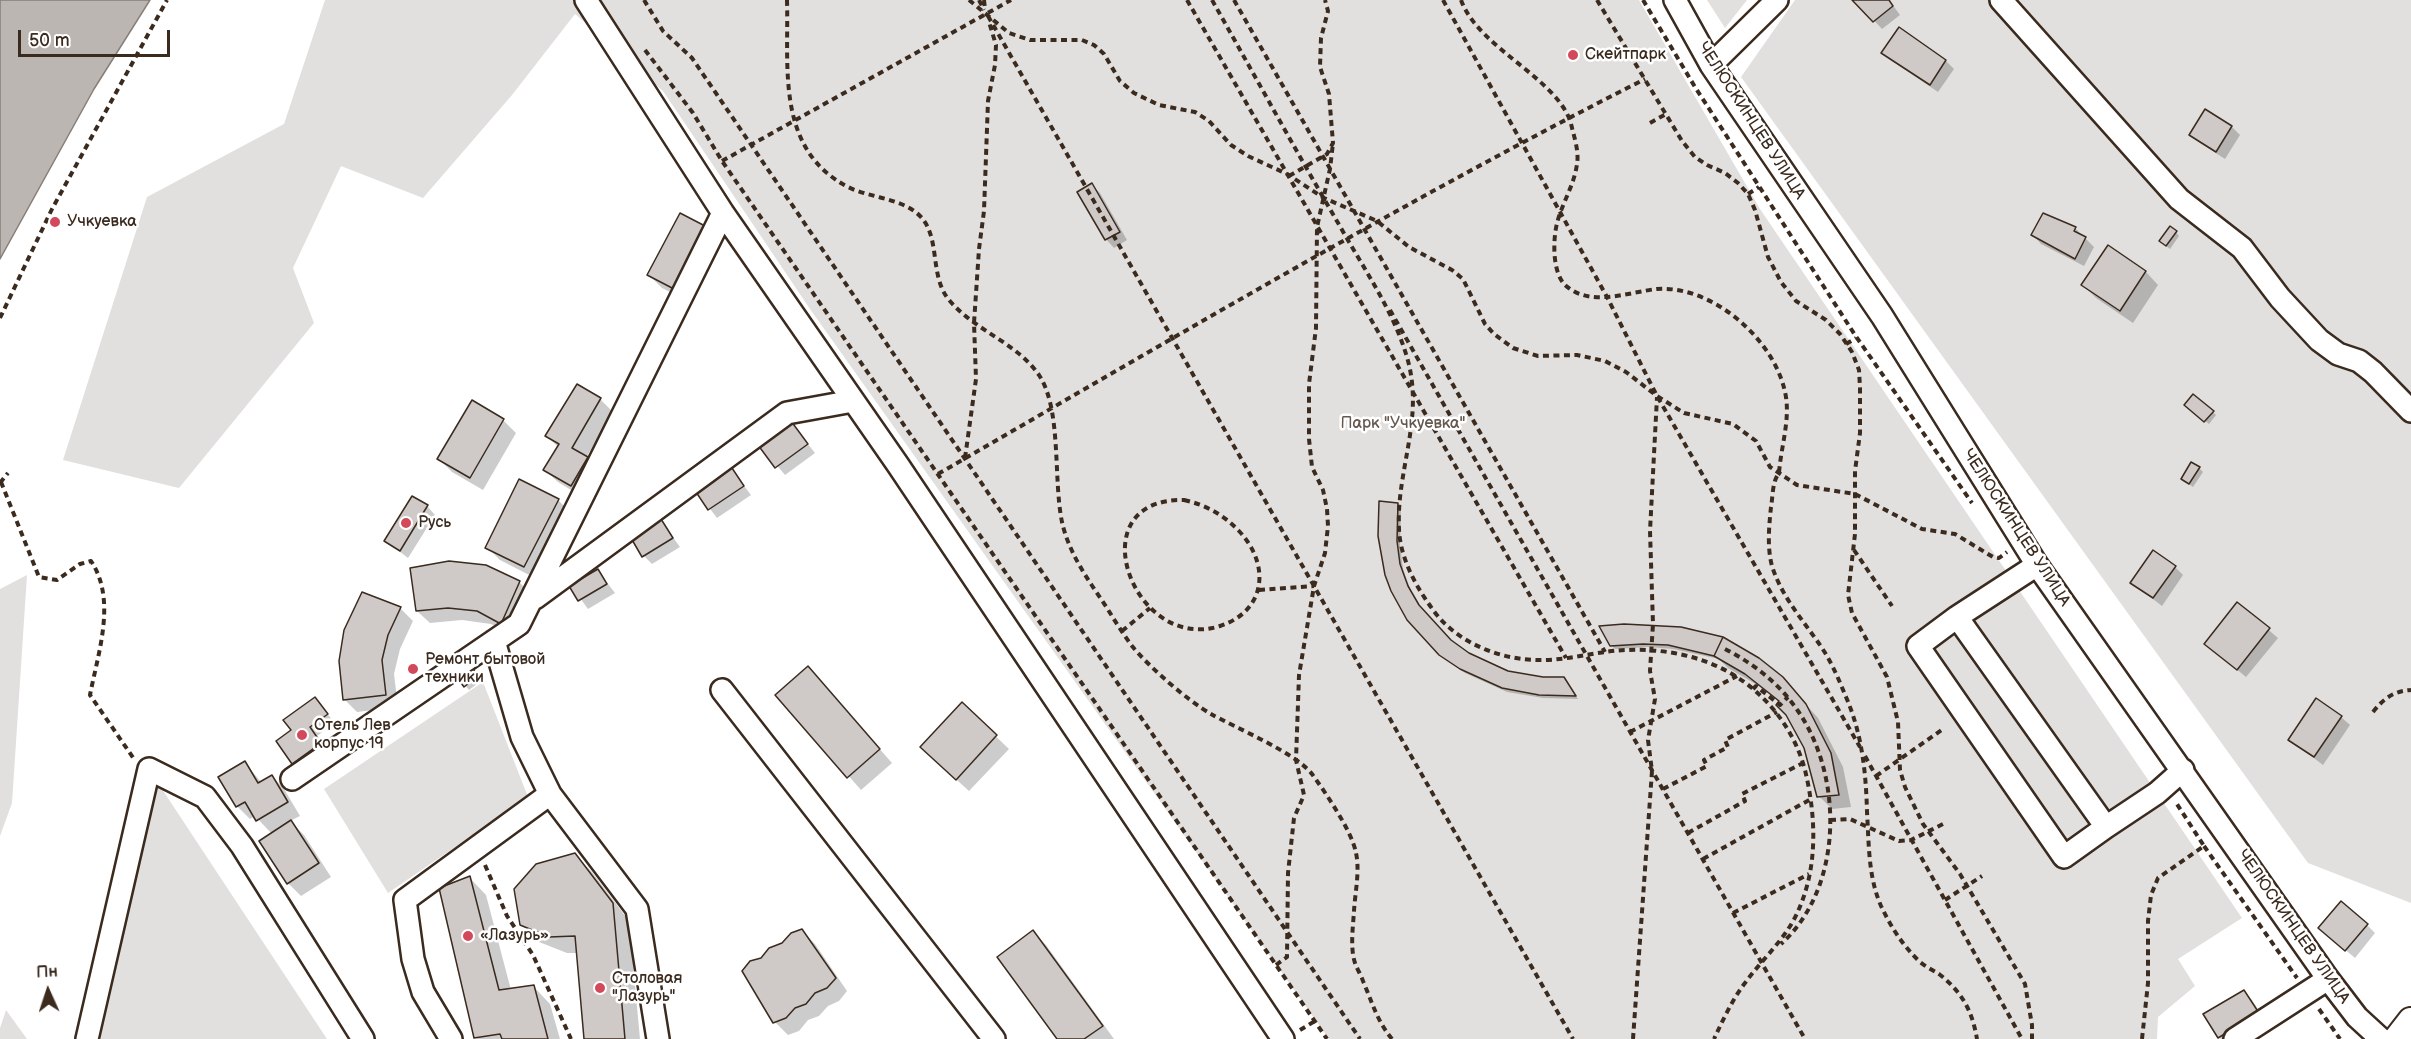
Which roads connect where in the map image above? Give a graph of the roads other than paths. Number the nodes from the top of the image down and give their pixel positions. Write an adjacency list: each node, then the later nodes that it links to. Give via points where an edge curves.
1 (586, 0): 6 (street)
2 (1675, 0): 5 (street, ЧЕЛЮСКИНЦЕВ УЛИЦА)
3 (1777, 0): 5 (street)
4 (2001, 0): 8 (street, via 2180,199 2242,248 2319,340 2373,372)
5 (1711, 65): 9 (street, ЧЕЛЮСКИНЦЕВ УЛИЦА, via 1882,316)
6 (723, 213): 7 (street); 10 (street)
7 (853, 401): 10 (street, via 787,412); 25 (street)
8 (2411, 411)
9 (2030, 570): 11 (street); 14 (street, ЧЕЛЮСКИНЦЕВ УЛИЦА)
10 (531, 600): 12 (street, via 519,624)
11 (1957, 617): 17 (street); 17 (street, via 1918,646 2064,856)
12 (494, 641): 15 (street); 16 (street, via 522,738)
13 (722, 690): 24 (street)
14 (2183, 770): 17 (street); 18 (street, ЧЕЛЮСКИНЦЕВ УЛИЦА)
15 (292, 779)
16 (550, 794): 22 (street, via 405,900 413,959 423,992); 23 (street, via 637,909)
17 (2106, 827)
18 (2328, 979): 26 (street); 27 (street, ЧЕЛЮСКИНЦЕВ УЛИЦА, via 2357,1017)
19 (2411, 1021): 28 (main road)
20 (87, 1039): 21 (street, via 149,769 205,796 242,846)
21 (363, 1039)
22 (451, 1039)
23 (658, 1039)
24 (994, 1039)
25 (1282, 1039)
26 (2235, 1039)
27 (2381, 1039)
28 (2397, 1039)

